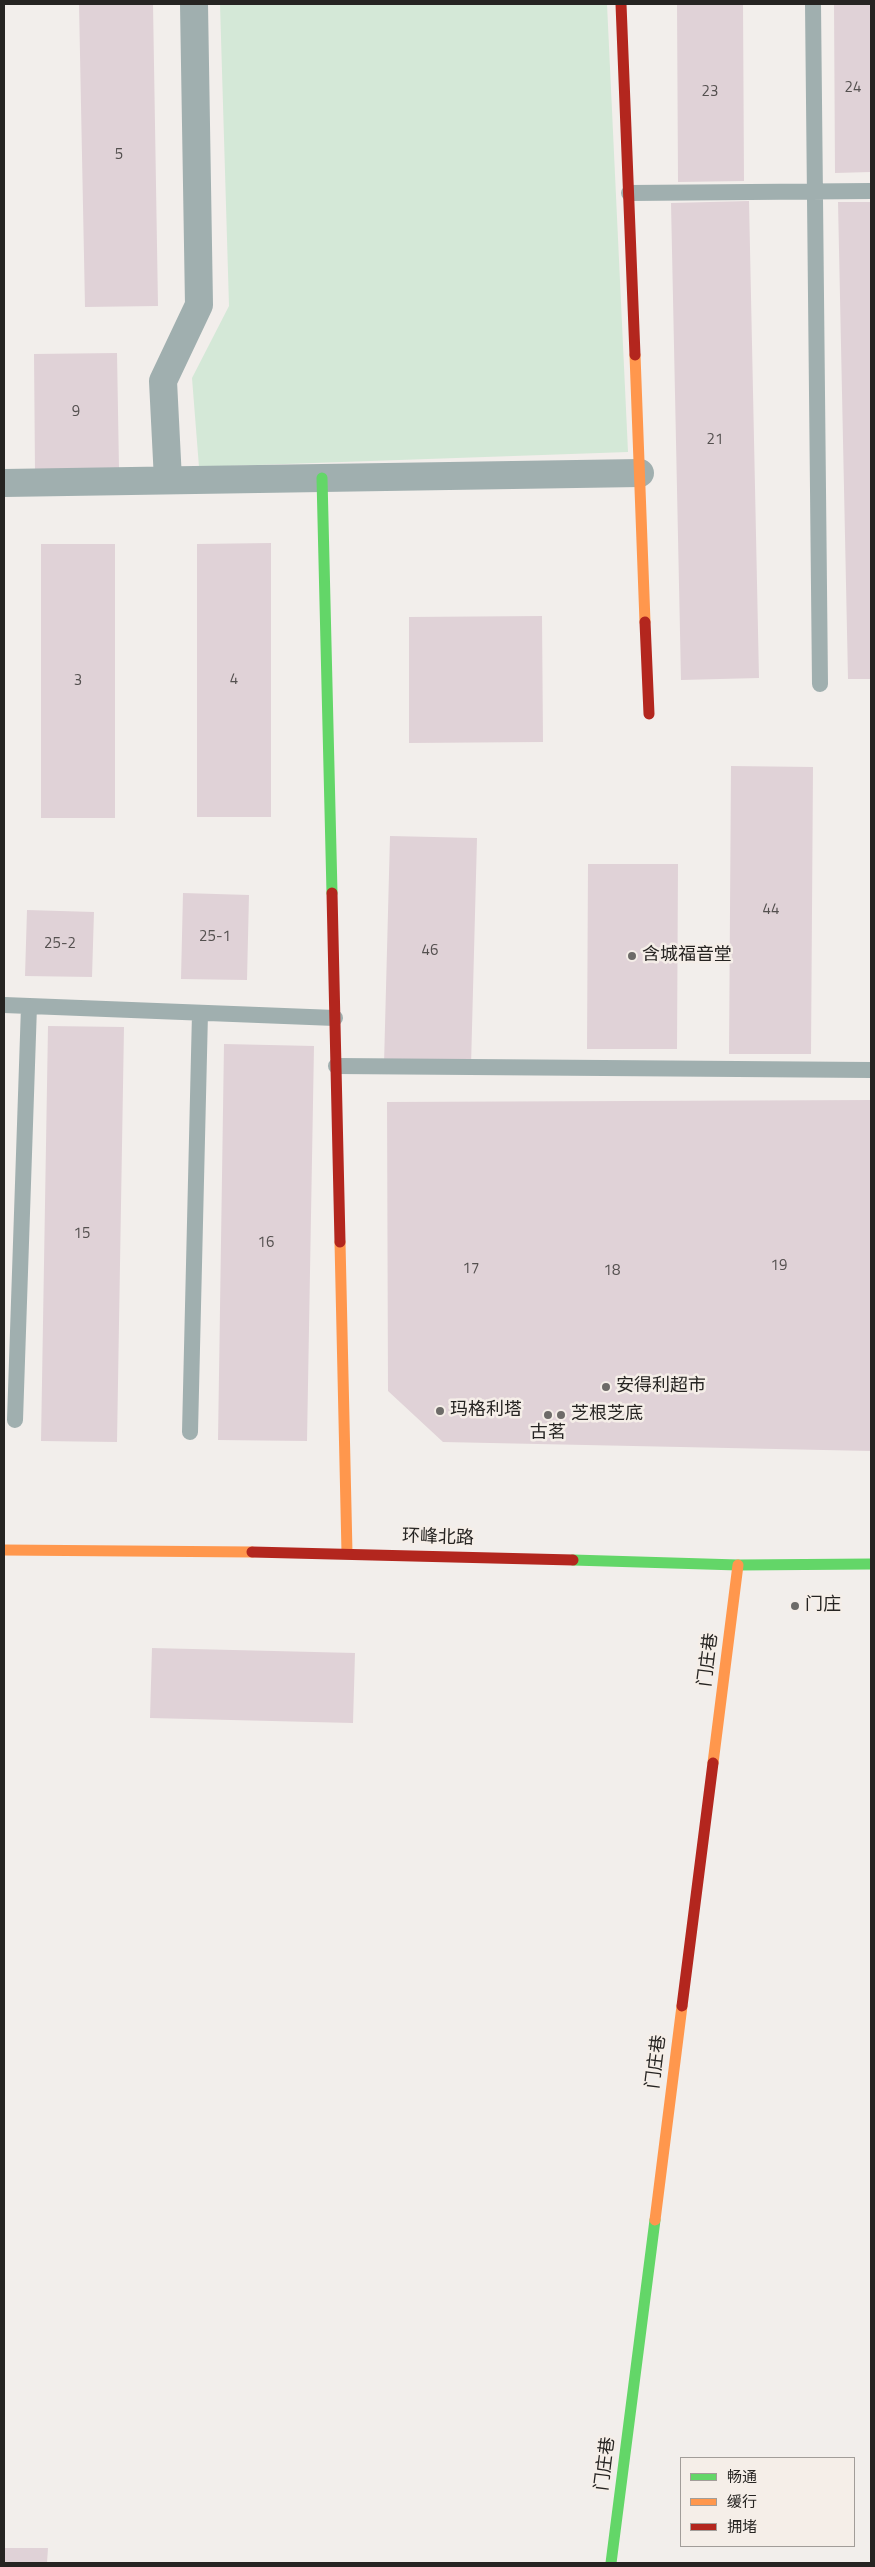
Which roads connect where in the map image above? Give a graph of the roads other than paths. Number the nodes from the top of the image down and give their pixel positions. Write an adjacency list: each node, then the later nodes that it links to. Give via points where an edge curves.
1 (194, 4): 9 (street, via 199,305 163,381)
2 (622, 4): 6 (street)
3 (813, 4): 4 (lane)
4 (815, 191): 5 (lane); 6 (lane); 11 (lane)
5 (871, 191)
6 (629, 193): 7 (street)
7 (640, 473): 8 (street); 12 (street)
8 (322, 478): 9 (street); 16 (street)
9 (168, 480): 10 (street)
10 (4, 482)
11 (820, 684)
12 (649, 714)
13 (4, 1005): 14 (lane)
14 (28, 1006): 15 (lane); 19 (lane)
15 (200, 1013): 16 (lane); 20 (lane)
16 (335, 1018): 17 (street)
17 (336, 1066): 18 (lane); 22 (street)
18 (871, 1070)
19 (15, 1420)
20 (190, 1432)
21 (4, 1550): 22 (street, 环峰北路)
22 (347, 1552): 24 (street, 环峰北路)
23 (871, 1564): 24 (street, 环峰北路)
24 (738, 1565): 25 (street, 门庄巷)
25 (610, 2563)

